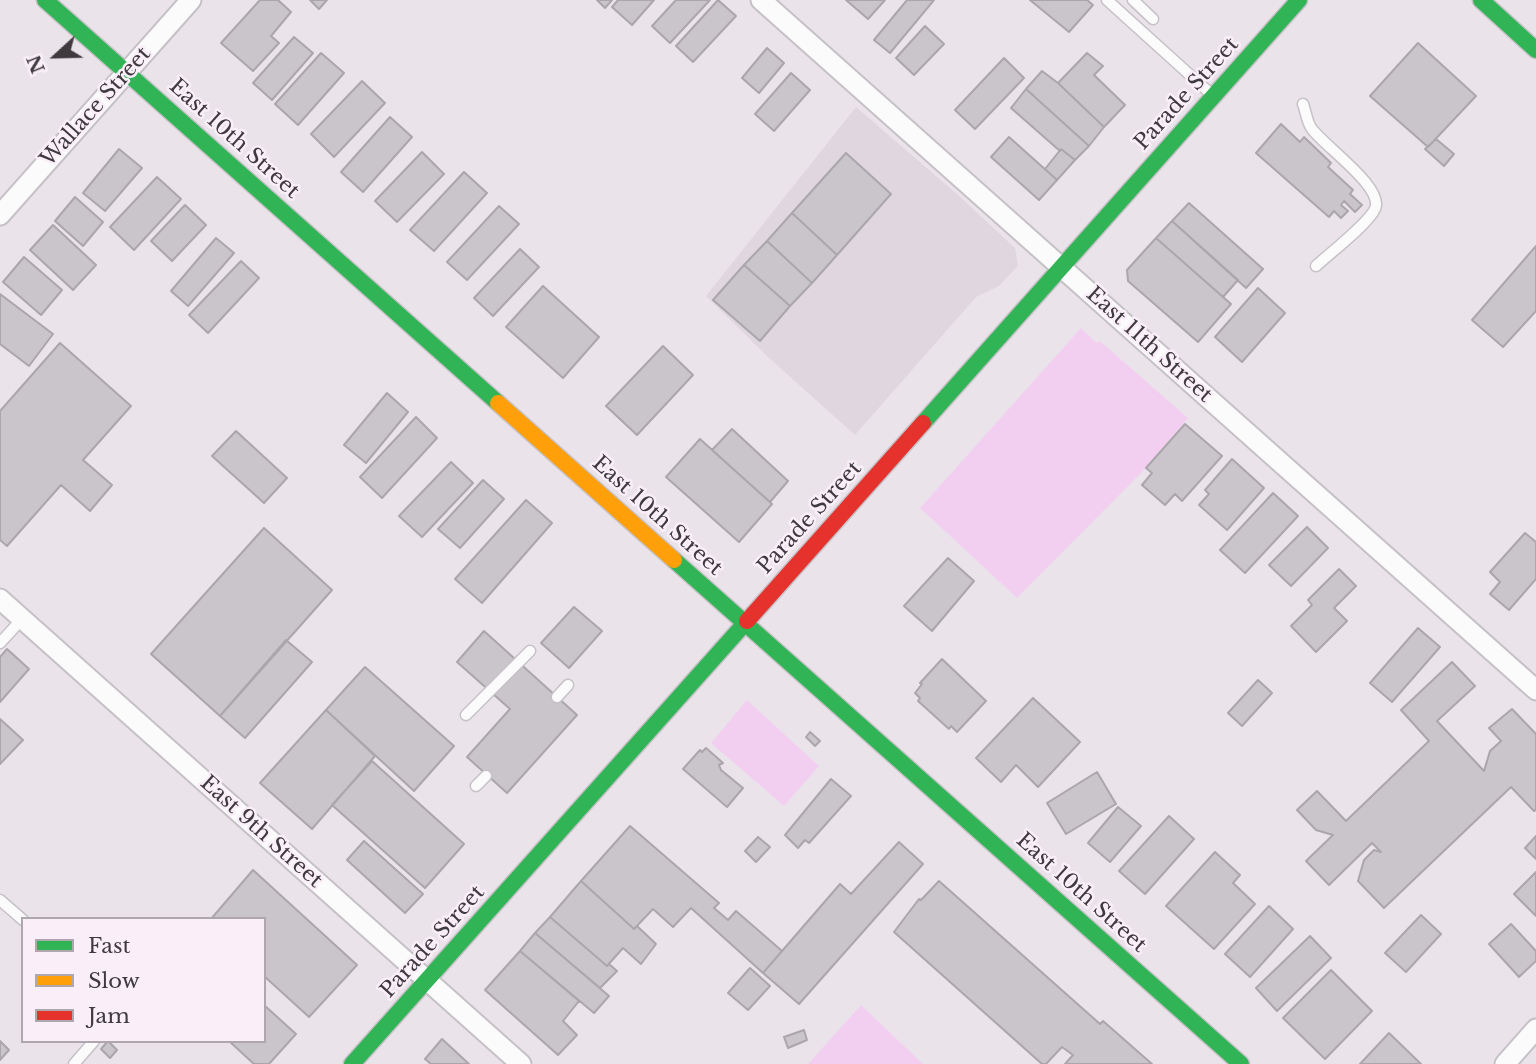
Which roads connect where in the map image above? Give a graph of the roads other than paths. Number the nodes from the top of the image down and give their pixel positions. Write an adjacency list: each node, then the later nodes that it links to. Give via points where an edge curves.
1 (45, 0): 10 (street, East 10th Street)
2 (191, 0): 10 (street, Wallace Street)
3 (761, 0): 15 (street, East 11th Street)
4 (1107, 0): 11 (lane)
5 (1133, 0): 8 (lane)
6 (1299, 0): 11 (street, Parade Street)
7 (1481, 0): 9 (street)
8 (1153, 19)
9 (1536, 50)
10 (127, 72): 13 (street, Wallace Street); 18 (street, East 10th Street)
11 (1214, 96): 15 (street, Parade Street)
12 (1303, 104): 14 (lane, via 1310,127 1362,178 1376,202 1362,224)
13 (0, 215)
14 (1316, 266)
15 (1061, 267): 18 (street, Parade Street); 22 (street, East 11th Street)
16 (0, 599): 17 (street, East 9th Street)
17 (22, 619): 19 (lane); 29 (street, East 9th Street)
18 (745, 622): 29 (street, Parade Street); 35 (street, East 10th Street)
19 (0, 642)
20 (530, 651): 24 (lane)
21 (568, 685): 23 (lane)
22 (1536, 690)
23 (557, 697)
24 (466, 715)
25 (486, 776): 26 (lane)
26 (476, 786)
27 (0, 900): 28 (lane)
28 (21, 918)
29 (427, 979): 33 (street, Parade Street); 34 (street, East 9th Street)
30 (1536, 1029): 36 (street)
31 (92, 1043): 32 (lane)
32 (74, 1064)
33 (352, 1064)
34 (521, 1064)
35 (1241, 1064)
36 (1505, 1064)

